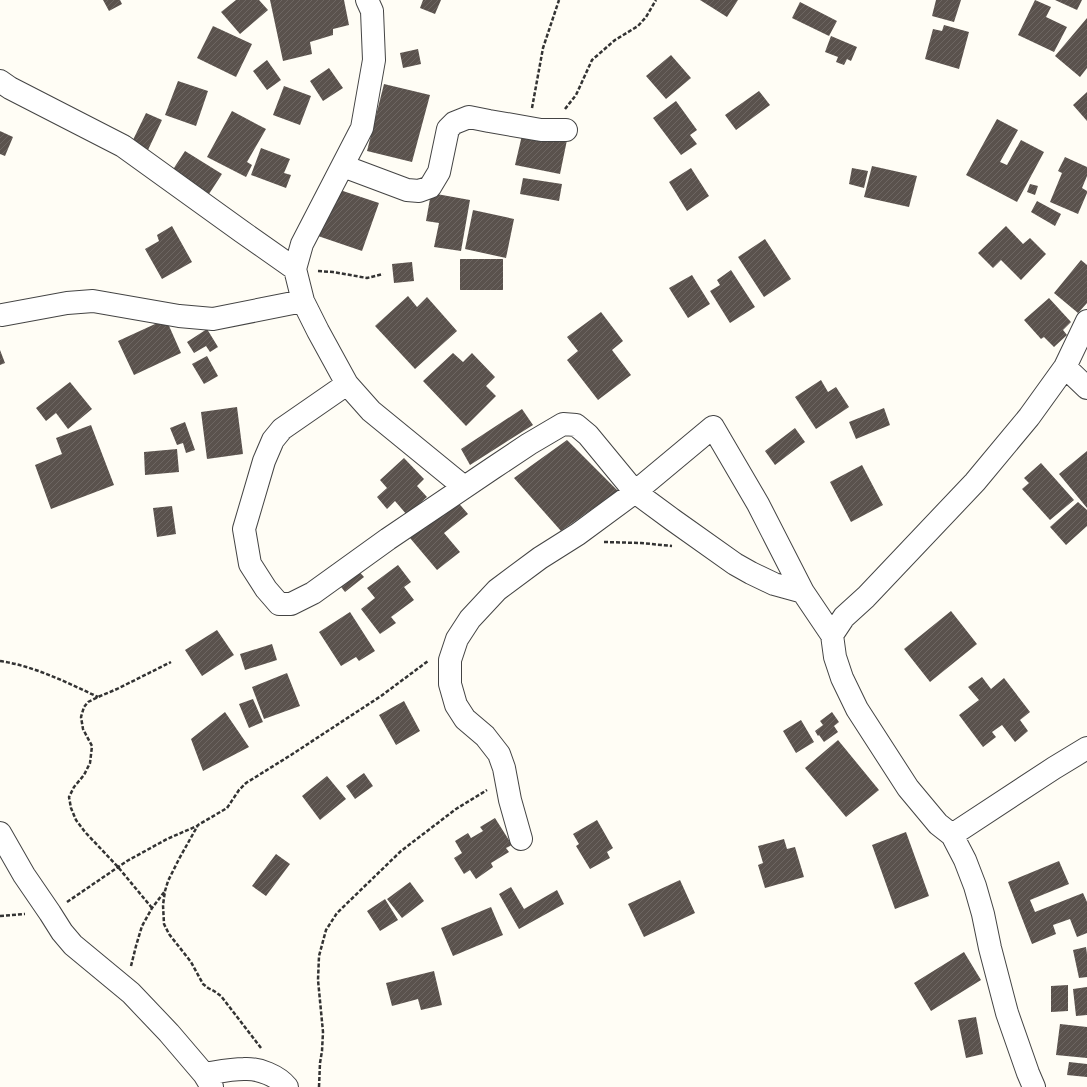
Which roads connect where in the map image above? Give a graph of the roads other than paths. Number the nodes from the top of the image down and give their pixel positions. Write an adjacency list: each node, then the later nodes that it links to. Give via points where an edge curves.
1 (367, 0): 4 (street, via 372,11 374,60 362,128)
2 (0, 81): 5 (street, via 123,146)
3 (566, 130): 4 (street, via 535,129 469,117 448,129 439,172 430,187 419,191 407,190)
4 (343, 166): 5 (street, via 302,244)
5 (295, 269): 6 (street)
6 (303, 301): 7 (street, via 213,319 179,316 93,301); 10 (street)
7 (2, 315)
8 (1087, 321): 9 (street)
9 (1064, 367): 11 (street); 15 (street, via 1029,417 975,482 844,618)
10 (347, 384): 12 (street, via 371,411); 12 (street, via 282,429 273,440 264,461 244,529 250,564 279,604 291,604 313,593)
11 (1087, 388)
12 (464, 487): 13 (street, via 563,424 576,425 588,435)
13 (635, 492): 14 (street, via 735,564 774,584); 14 (street, via 714,427 758,504); 19 (street, via 497,590 470,619 457,639 450,660 450,684 456,705 465,719 486,736 499,754)
14 (803, 592): 15 (street)
15 (832, 635): 18 (street, via 842,678 857,709 908,788 938,824)
16 (1087, 748): 18 (street)
17 (0, 833): 20 (street, via 62,932 131,993)
18 (952, 835): 22 (street, via 975,886 1007,1013)
19 (521, 840)
20 (208, 1080): 21 (street, via 245,1068 277,1079)
21 (287, 1087)
22 (1034, 1087)

